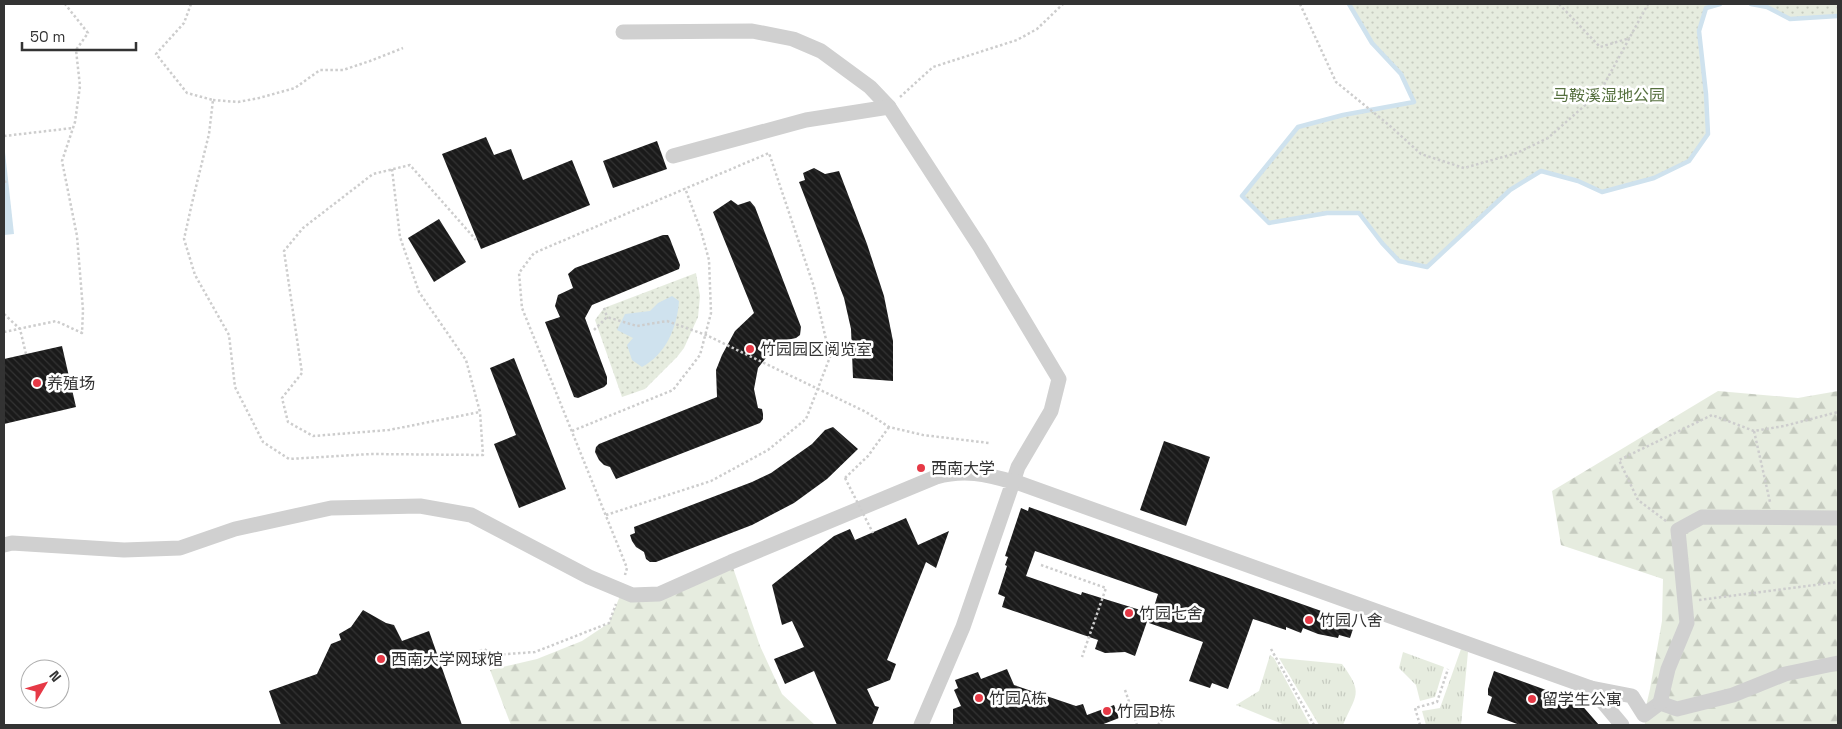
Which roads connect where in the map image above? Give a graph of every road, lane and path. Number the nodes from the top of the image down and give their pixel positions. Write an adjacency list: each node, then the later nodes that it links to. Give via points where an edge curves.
1 (65, 4): 12 (path, via 88,33 76,50 80,86)
2 (191, 4): 10 (path, via 184,23 156,54 188,93)
3 (1062, 4): 11 (path, via 1036,29 1018,40 933,67)
4 (1300, 4): 8 (path, via 1336,82 1421,154 1464,168 1517,153 1548,138 1600,92)
5 (1559, 4): 8 (path, via 1600,47)
6 (1648, 4): 8 (path)
7 (623, 32): 11 (street, via 752,31 792,39 821,51 870,86)
8 (1630, 38)
9 (403, 48): 10 (path, via 343,70 320,70 295,88 259,98 238,102)
10 (213, 100): 29 (path, via 209,134 184,239 196,275 229,335 235,387 263,442 289,459 371,454 483,455)
11 (890, 107): 14 (street, via 806,120); 35 (street, via 1059,378 1051,411 1018,467)
12 (73, 128): 13 (path); 23 (path, via 62,161 77,236 82,333 56,321)
13 (4, 136)
14 (673, 156)
15 (392, 169): 19 (path, via 410,165); 29 (path, via 400,237 419,292 466,360); 29 (path, via 373,174 303,228 284,251 302,373 282,398 288,422 313,436 389,430)
16 (8, 181): 17 (path)
17 (4, 182)
18 (685, 188): 26 (path, via 709,260 711,312); 28 (path, via 769,153 814,287 830,357); 32 (path, via 534,253 519,273 522,308)
19 (476, 240)
20 (604, 308): 22 (path)
21 (4, 314): 23 (path)
22 (607, 317): 24 (path); 26 (path, via 637,326 667,321)
23 (20, 329): 25 (path); 27 (path)
24 (594, 330)
25 (4, 332)
26 (706, 335): 28 (path); 32 (path, via 700,355 673,390)
27 (26, 354)
28 (819, 388): 31 (path); 36 (path, via 806,419 768,450 711,482)
29 (480, 412)
30 (1838, 412): 33 (path)
31 (889, 427): 34 (path, via 923,435); 40 (path, bridge, via 868,456 845,478)
32 (572, 431): 36 (path)
33 (1754, 431): 37 (path); 39 (path, via 1712,415 1619,460 1638,500)
34 (989, 443)
35 (1013, 482): 45 (street, via 977,473 936,477 660,594 632,595); 52 (street); 56 (street, via 963,627)
36 (606, 515): 43 (path)
37 (1774, 518): 38 (street); 39 (street, via 1702,518)
38 (1838, 518)
39 (1678, 530): 46 (street)
40 (873, 533)
41 (4, 545): 45 (street, via 124,550 180,548 235,529 331,508 420,506 471,515)
42 (1041, 565): 49 (path, via 1106,588)
43 (627, 568)
44 (1838, 582): 46 (path)
45 (622, 591): 48 (path, via 609,623 535,652 494,654 484,649)
46 (1685, 602): 54 (street, via 1687,623 1668,669)
47 (1271, 649): 59 (path)
48 (471, 655)
49 (1082, 657)
50 (1838, 663): 54 (street, via 1785,674 1734,695 1677,709)
51 (1448, 669): 60 (path, via 1437,702 1415,708)
52 (1591, 688): 54 (street, via 1632,696 1644,715); 61 (street)
53 (1125, 690): 57 (path)
54 (1660, 703)
55 (1173, 705): 58 (path)
56 (921, 725)
57 (1137, 725)
58 (1158, 725)
59 (1314, 725)
60 (1420, 725)
61 (1622, 725)

